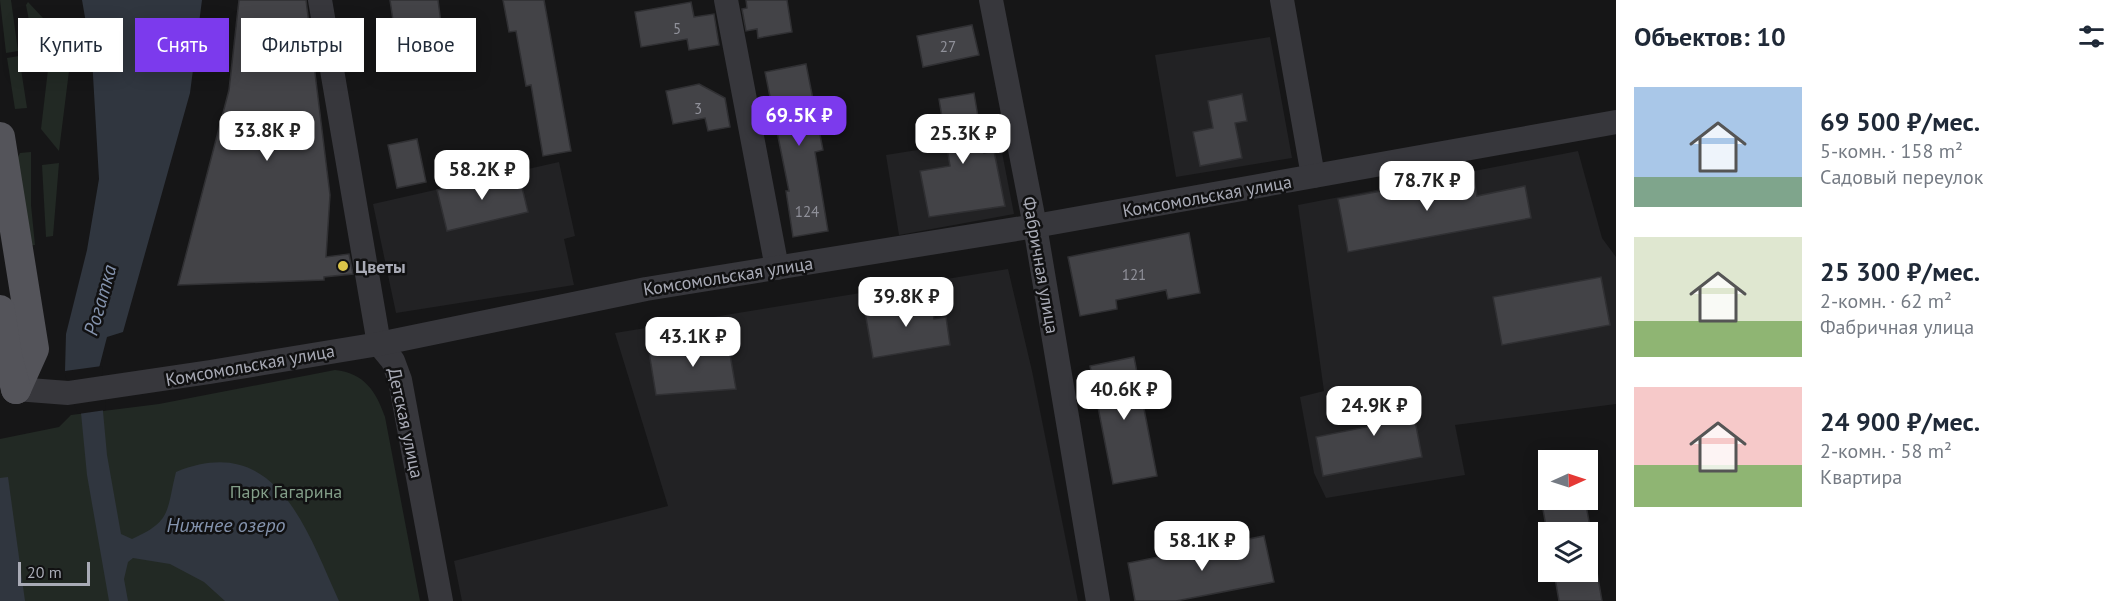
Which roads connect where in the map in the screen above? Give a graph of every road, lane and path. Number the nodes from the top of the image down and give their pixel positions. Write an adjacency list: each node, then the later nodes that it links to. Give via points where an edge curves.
1 (320, 0): 11 (street, Детская улица)
2 (726, 0): 9 (street)
3 (991, 0): 8 (street, Фабричная улица)
4 (1282, 0): 7 (street)
5 (1616, 122): 7 (street, Комсомольская улица)
6 (0, 138): 12 (main road, via 34,349)
7 (1313, 176): 8 (street, Комсомольская улица)
8 (1035, 226): 9 (street, Комсомольская улица); 14 (street, Фабричная улица)
9 (777, 268): 11 (street, Комсомольская улица, via 646,289)
10 (0, 310): 12 (main road, via 7,356)
11 (379, 344): 12 (street, Комсомольская улица, via 68,393); 13 (street, Детская улица, via 393,361 400,380)
12 (6, 391)
13 (441, 601)
14 (1098, 601)

